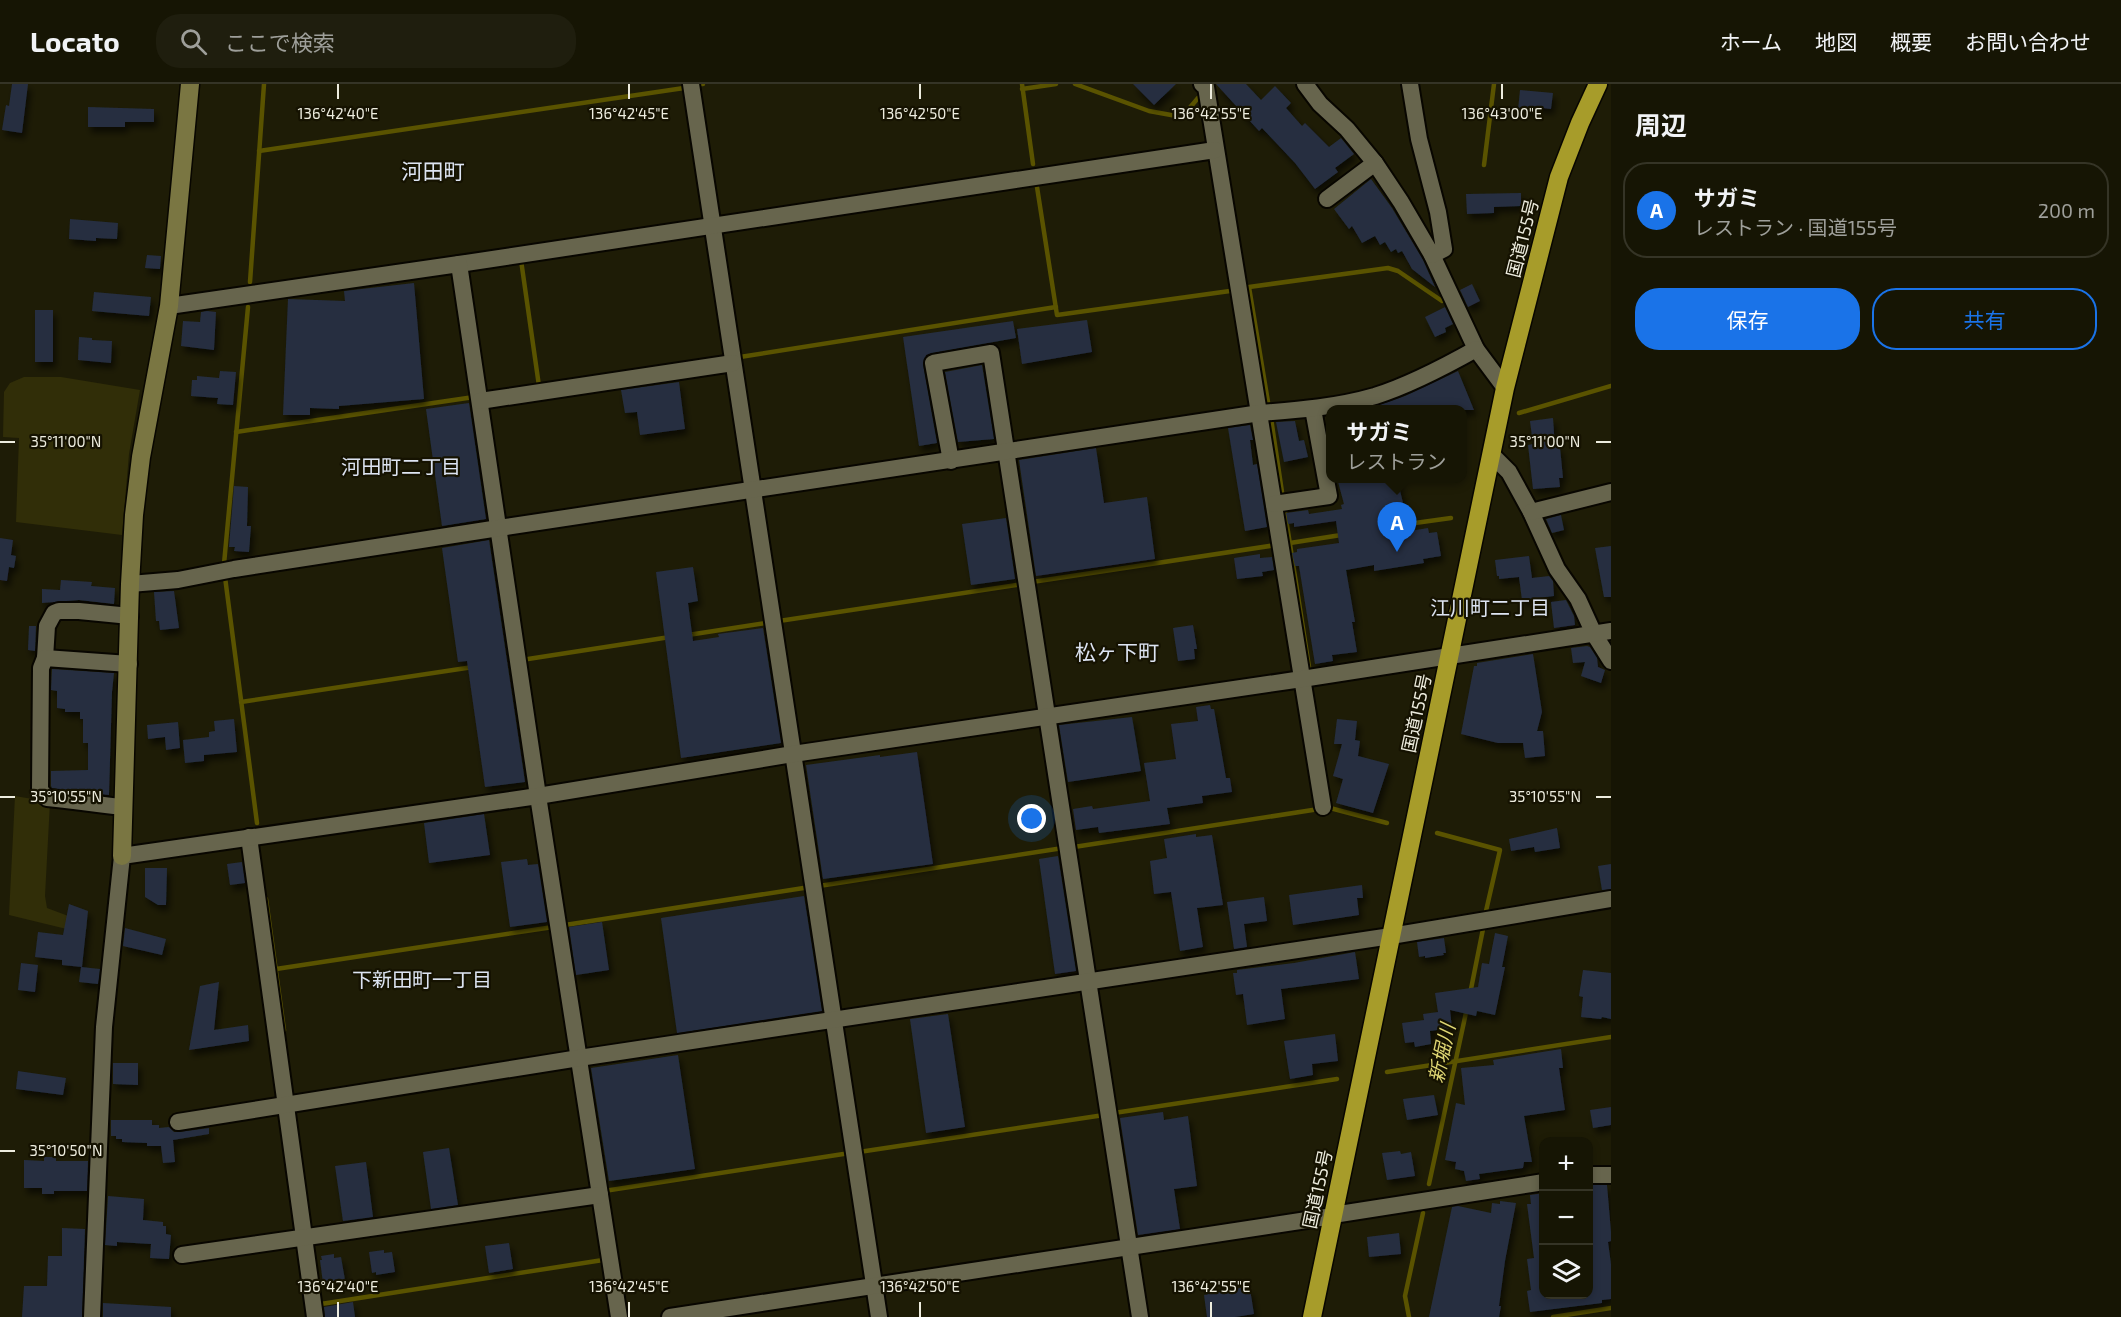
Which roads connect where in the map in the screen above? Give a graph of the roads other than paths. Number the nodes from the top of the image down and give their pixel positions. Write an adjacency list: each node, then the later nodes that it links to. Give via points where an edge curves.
1 (190, 84): 15 (street)
2 (691, 84): 12 (street)
3 (1202, 84): 9 (street, via 1206,87)
4 (1305, 84): 10 (street)
5 (1410, 84): 13 (street, via 1444,249)
6 (1592, 84): 8 (highway, 国道155号)
7 (1598, 84): 8 (highway, 国道155号)
8 (1580, 123): 18 (highway, 国道155号, via 1559,177)
9 (1215, 150): 12 (street); 23 (street)
10 (1375, 164): 11 (street); 13 (street)
11 (1327, 199)
12 (711, 225): 14 (street); 17 (street)
13 (1432, 255): 16 (street)
14 (459, 264): 15 (street); 19 (street)
15 (169, 306): 34 (street, via 141,458)
16 (1476, 350): 18 (street); 20 (street, via 1375,396)
17 (733, 363): 19 (street); 29 (street)
18 (1504, 388): 25 (highway, 国道155号)
19 (480, 401): 33 (street)
20 (1332, 405)
21 (1326, 406): 22 (street)
22 (1313, 409): 23 (street); 27 (street)
23 (1260, 413): 24 (street); 31 (street)
24 (1006, 453): 26 (street); 26 (street, via 991,353 933,363); 42 (street)
25 (1491, 454): 32 (street, via 1509,472); 37 (highway, 国道155号)
26 (951, 461): 29 (street)
27 (1326, 480)
28 (1327, 483): 31 (street, via 1329,496)
29 (752, 489): 33 (street); 43 (street)
30 (1611, 492): 32 (street)
31 (1275, 504): 41 (street)
32 (1531, 512): 36 (street, via 1557,569)
33 (499, 528): 34 (street, via 178,580); 44 (street)
34 (130, 584): 35 (street)
35 (130, 616): 38 (street, via 54,613 47,626); 40 (street)
36 (1603, 633): 37 (street); 39 (street)
37 (1449, 657): 41 (street); 50 (highway, 国道155号)
38 (45, 658): 40 (street); 45 (street, via 41,668 40,790 47,798)
39 (1611, 662)
40 (129, 664): 45 (street)
41 (1302, 679): 42 (street); 46 (street)
42 (1047, 717): 43 (street); 51 (street)
43 (793, 754): 44 (street); 52 (street)
44 (538, 796): 47 (street); 53 (street)
45 (123, 807): 48 (street)
46 (1323, 807)
47 (249, 837): 48 (street); 54 (street)
48 (122, 856): 65 (street, via 104,1027)
49 (1611, 899): 50 (street)
50 (1391, 936): 51 (street); 60 (highway, 国道155号)
51 (1089, 981): 52 (street); 62 (street)
52 (835, 1020): 53 (street); 64 (street)
53 (579, 1058): 54 (street); 59 (street)
54 (286, 1104): 55 (street); 61 (street)
55 (178, 1122)
56 (1593, 1175): 57 (street)
57 (1611, 1175)
58 (1539, 1183): 60 (street)
59 (600, 1195): 61 (street); 67 (street)
60 (1333, 1215): 62 (street); 71 (highway, 国道155号)
61 (305, 1239): 63 (street); 66 (street)
62 (1130, 1247): 64 (street); 70 (street)
63 (182, 1255)
64 (874, 1286): 68 (street); 69 (street)
65 (92, 1317)
66 (315, 1317)
67 (619, 1317)
68 (670, 1317)
69 (879, 1317)
70 (1140, 1317)
71 (1312, 1317)

